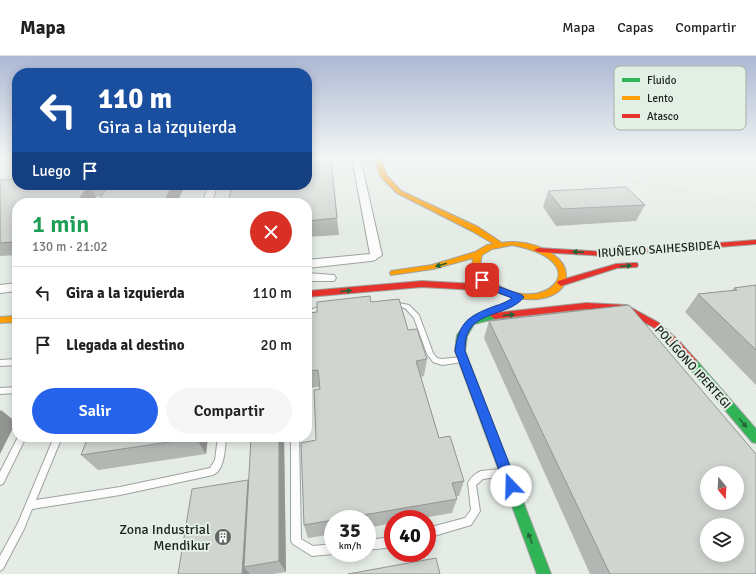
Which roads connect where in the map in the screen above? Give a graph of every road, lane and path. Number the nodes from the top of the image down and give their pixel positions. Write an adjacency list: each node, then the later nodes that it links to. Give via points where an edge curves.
1 (361, 182): 9 (street, via 376,255 371,258)
2 (388, 182): 6 (main road, via 416,202 471,227)
3 (636, 182): 4 (path)
4 (756, 206)
5 (756, 242): 7 (main road, IRUÑEKO SAIHESBIDEA, one-way to 7, via 607,254)
6 (499, 244): 7 (main road, via 525,245); 8 (main road)
7 (538, 250): 14 (main road, via 558,264 562,274)
8 (478, 254): 11 (main road, one-way to 11, via 413,271); 16 (main road, via 474,262 476,271 482,280)
9 (312, 264)
10 (640, 264): 14 (main road, IRUÑEKO SAIHESBIDEA, one-way to 10, via 616,266)
11 (383, 274)
12 (334, 278): 13 (street)
13 (312, 279)
14 (561, 283): 19 (main road, via 556,290)
15 (12, 288): 17 (street)
16 (494, 288): 18 (main road, one-way to 16, via 422,284); 19 (main road, via 516,300)
17 (0, 289)
18 (312, 294)
19 (546, 295): 23 (main road, POLÍGONO IPERTEGI, via 600,300)
20 (384, 303): 28 (lane, via 407,306 417,317 430,354 435,360 442,362)
21 (329, 307): 24 (lane)
22 (500, 307): 27 (main road, via 478,316)
23 (623, 307): 27 (main road, POLÍGONO IPERTEGI, one-way to 23, via 490,317 586,306); 33 (main road, POLÍGONO IPERTEGI, one-way to 33, via 656,325 675,343)
24 (312, 311)
25 (12, 319): 26 (main road)
26 (0, 320)
27 (471, 322): 28 (main road, via 462,335 460,351)
28 (463, 359): 38 (main road)
29 (12, 362): 30 (lane)
30 (0, 363)
31 (12, 390): 32 (lane)
32 (0, 391)
33 (756, 438)
34 (20, 442): 39 (lane)
35 (56, 442): 40 (lane)
36 (221, 442): 40 (lane, via 219,461 213,471 120,491)
37 (295, 442): 42 (lane, via 296,541 312,552)
38 (506, 472): 41 (lane, via 481,475 472,483 476,511 468,522); 44 (main road, one-way to 38)
39 (0, 481)
40 (30, 505): 43 (lane)
41 (436, 531)
42 (324, 550)
43 (0, 566)
44 (544, 574)

